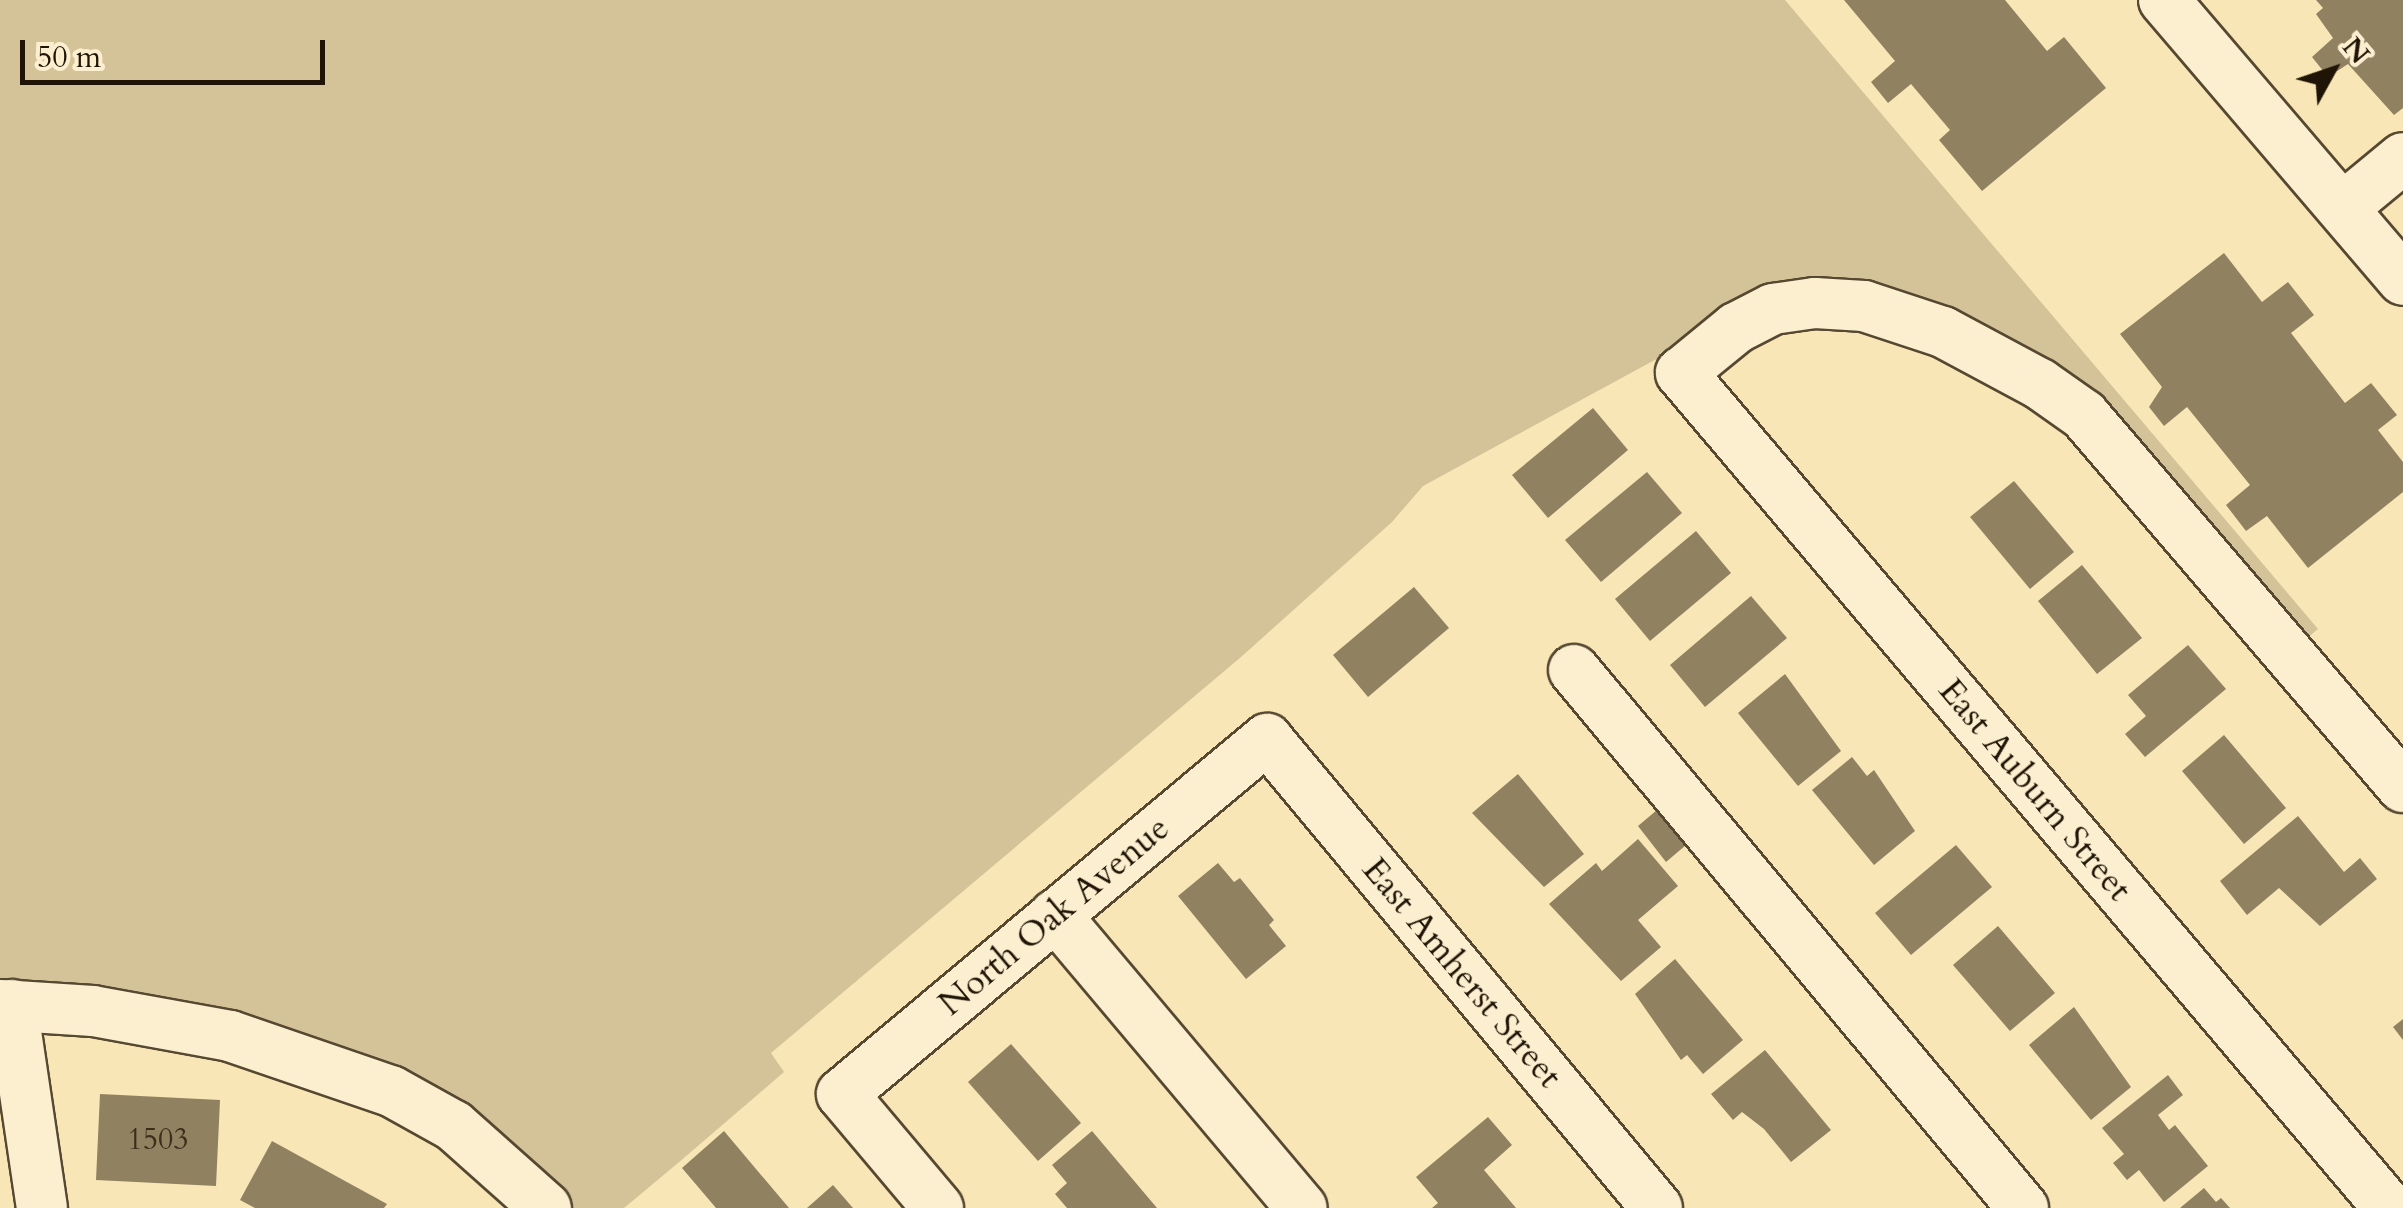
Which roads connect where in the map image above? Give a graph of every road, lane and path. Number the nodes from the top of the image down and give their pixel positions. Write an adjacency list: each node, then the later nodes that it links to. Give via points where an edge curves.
1 (2164, 0): 3 (street)
2 (2403, 158): 3 (street)
3 (2345, 206): 4 (street)
4 (2403, 280)
5 (1574, 670): 15 (street)
6 (1266, 739): 8 (street, North Oak Avenue); 14 (street, East Amherst Street)
7 (2403, 787): 16 (street, East Auburn Street, via 2084,415 2040,384 1944,332 1864,306 1815,303 1774,309 1736,328 1681,373)
8 (1056, 915): 12 (street, North Oak Avenue, via 842,1094); 13 (street)
9 (6, 1005): 10 (street); 11 (street, via 92,1011 230,1036 391,1091 454,1126)
10 (42, 1208)
11 (546, 1208)
12 (938, 1208)
13 (1302, 1208)
14 (1657, 1208)
15 (2023, 1208)
16 (2389, 1208)

